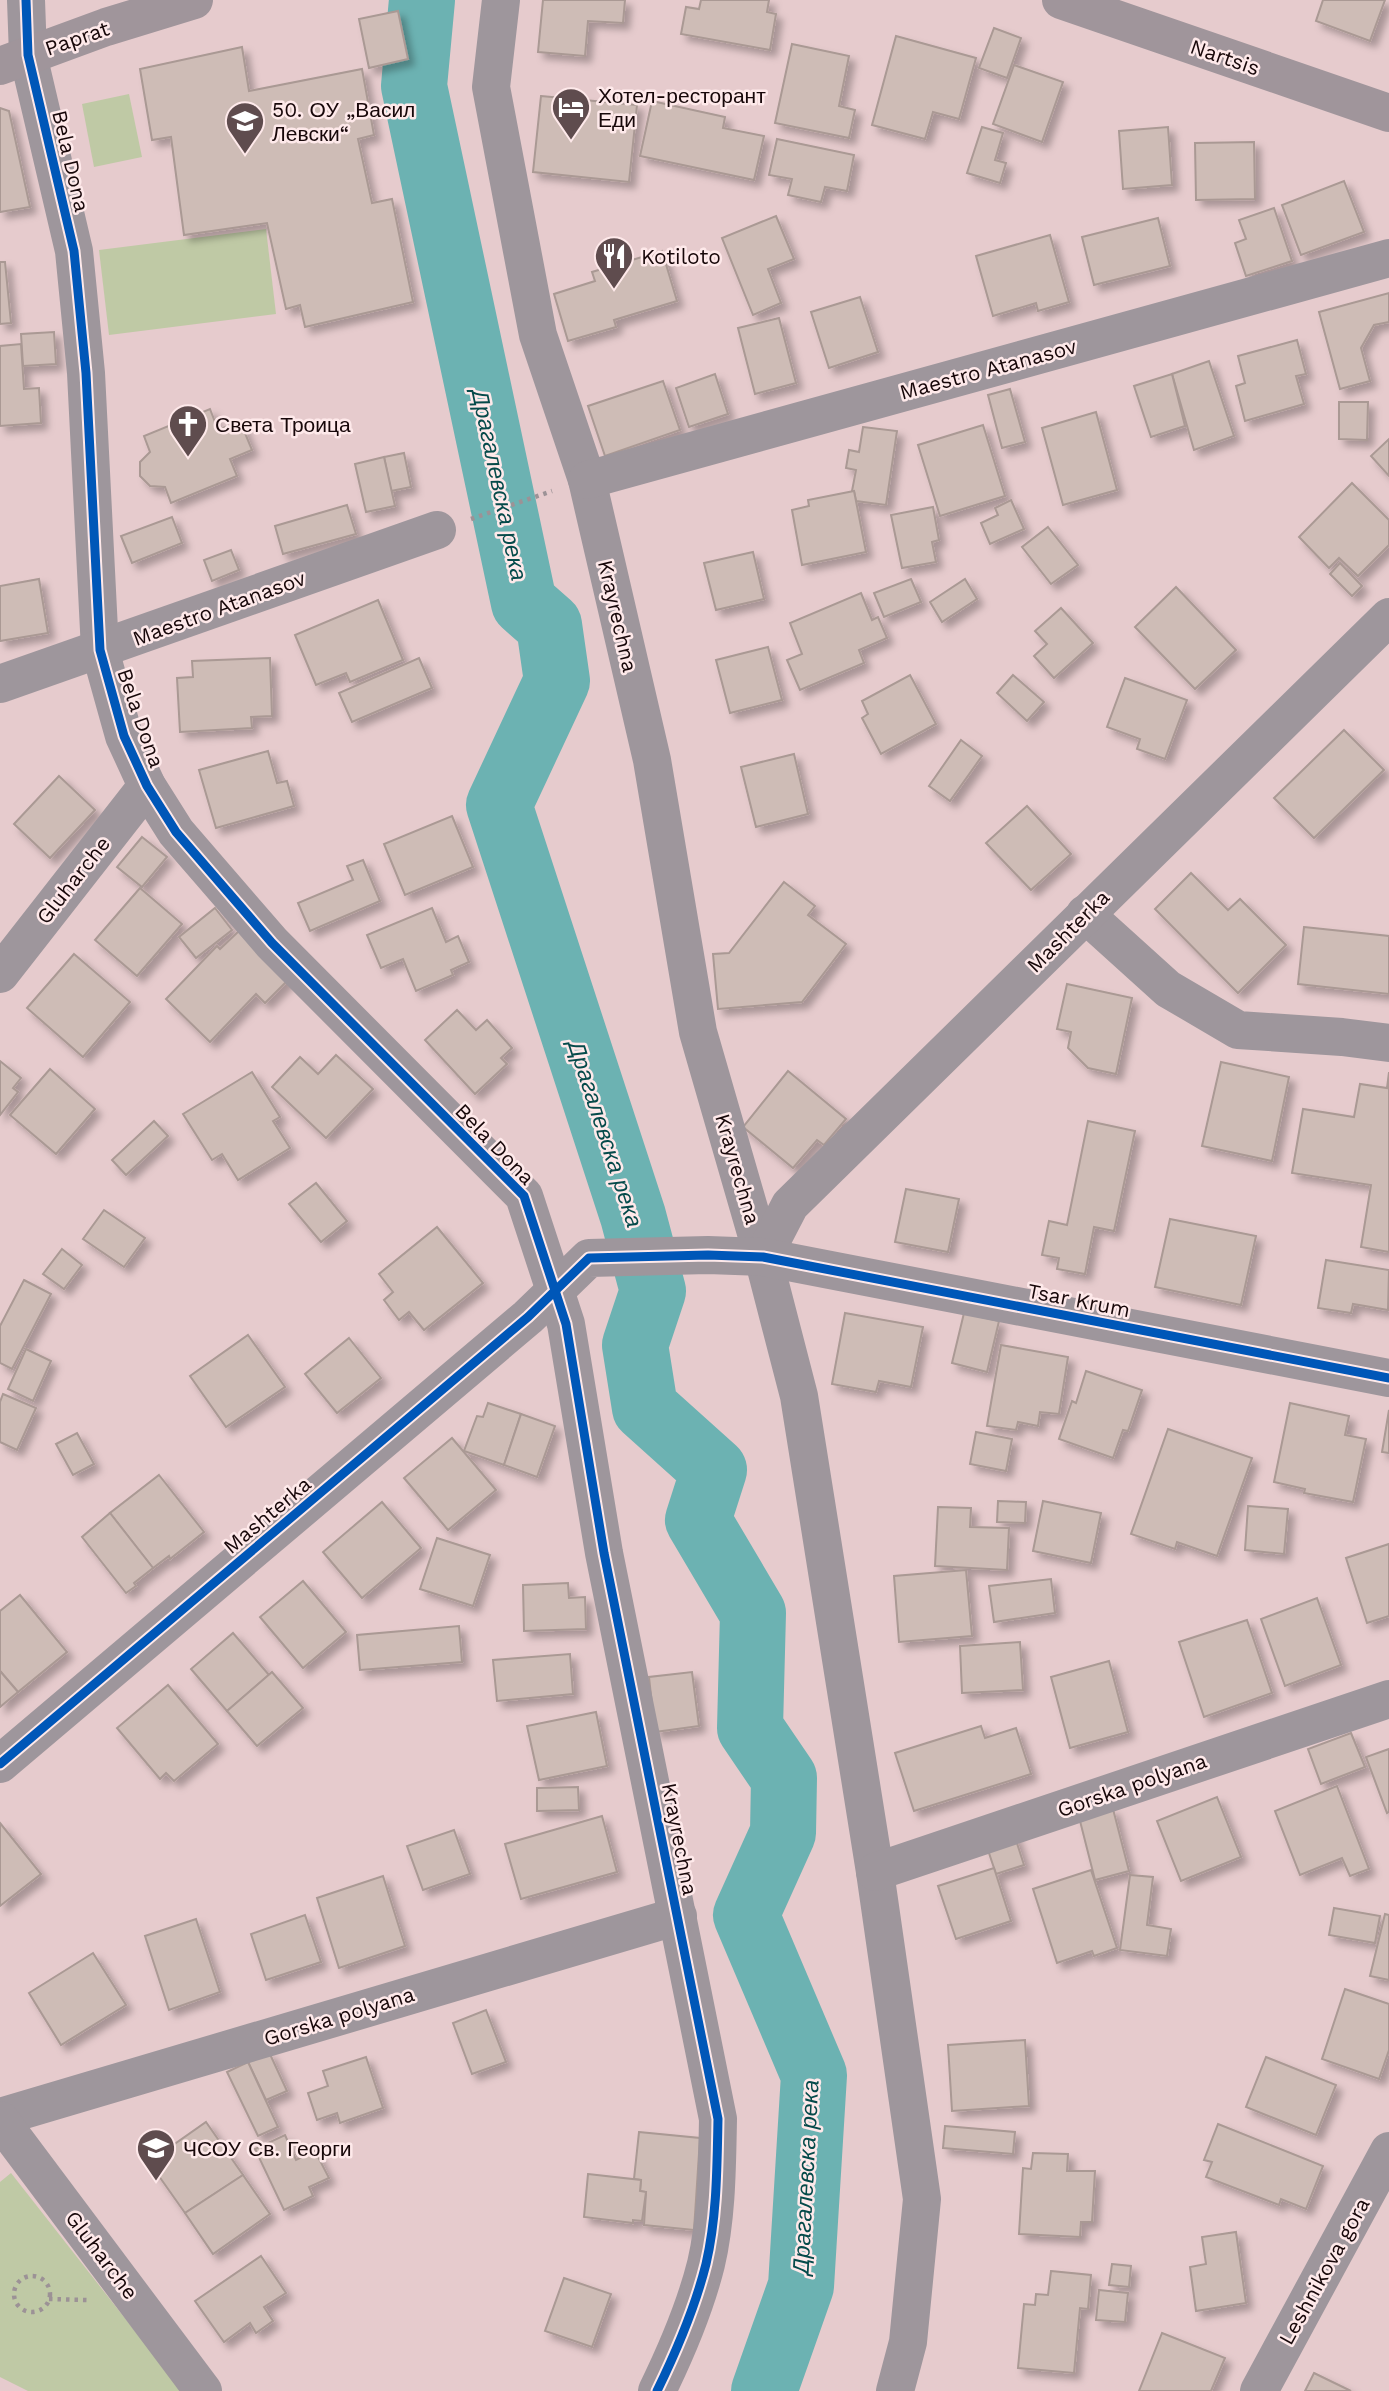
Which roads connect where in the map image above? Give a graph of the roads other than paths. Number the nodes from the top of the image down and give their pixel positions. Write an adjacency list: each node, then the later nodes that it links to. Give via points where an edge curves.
1 (26, 0): 5 (street, Bela Dona)
2 (194, 0): 5 (main road, Paprat)
3 (501, 0): 8 (street, Krayrechna, via 491,88 538,335)
4 (1061, 0): 6 (main road, Nartsis)
5 (14, 60): 11 (street, Bela Dona, via 74,251 86,373)
6 (1389, 113)
7 (1389, 258): 8 (street, Maestro Atanasov)
8 (587, 480): 17 (street, Krayrechna, via 652,760 698,1032)
9 (437, 530): 11 (street, Maestro Atanasov)
10 (1389, 617): 14 (street, Mashterka)
11 (100, 650): 12 (street, Maestro Atanasov); 13 (street, Bela Dona, via 124,736)
12 (0, 684)
13 (146, 786): 15 (street, Gluharche); 19 (street, Bela Dona, via 176,832 272,943 524,1196)
14 (1085, 914): 16 (street, via 1168,989 1238,1030); 17 (street, Mashterka, via 790,1205)
15 (0, 974)
16 (1389, 1043)
17 (763, 1256): 18 (street, Tsar Krum); 20 (street, Tsar Krum); 23 (street, Krayrechna, via 799,1396)
18 (589, 1258): 19 (street, Mashterka)
19 (554, 1289): 22 (street, Mashterka, via 528,1317); 24 (street, Krayrechna, via 566,1324 604,1553)
20 (1389, 1378)
21 (1389, 1699): 23 (street, Gorska polyana)
22 (0, 1764)
23 (875, 1872): 29 (street, Krayrechna, via 922,2199 908,2342)
24 (678, 1916): 25 (street, Gorska polyana); 28 (street, Krayrechna, via 718,2119 716,2190 706,2264 679,2345)
25 (0, 2119): 27 (street, Gluharche)
26 (1389, 2151): 30 (street, Leshnikova gora)
27 (204, 2391)
28 (657, 2391)
29 (895, 2391)
30 (1259, 2391)

